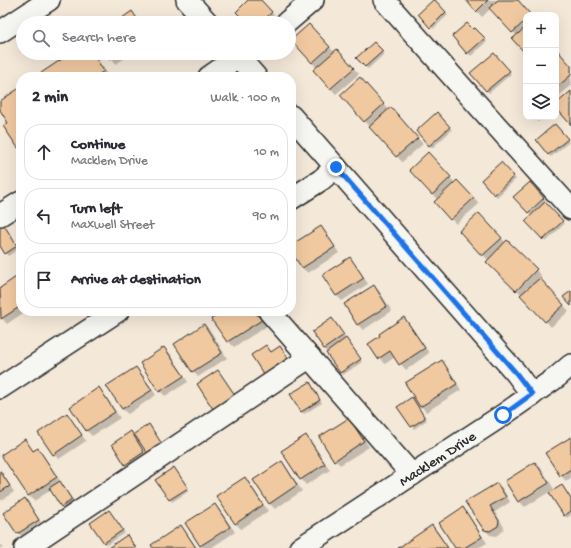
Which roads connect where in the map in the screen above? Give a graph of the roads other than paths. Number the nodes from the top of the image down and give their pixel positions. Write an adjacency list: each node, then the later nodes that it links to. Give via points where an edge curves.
1 (49, 0): 5 (street)
2 (187, 0): 6 (street)
3 (313, 0): 7 (street)
4 (384, 0): 18 (street)
5 (18, 16)
6 (202, 16)
7 (294, 16)
8 (16, 17): 9 (street)
9 (4, 23)
10 (236, 60): 12 (street)
11 (245, 60): 13 (street)
12 (217, 72)
13 (253, 72)
14 (296, 122): 15 (street)
15 (336, 167): 16 (street); 25 (street)
16 (296, 196)
17 (16, 205): 19 (street)
18 (571, 209)
19 (0, 215)
20 (110, 316): 24 (street)
21 (273, 316): 22 (street)
22 (310, 357): 26 (street); 27 (street)
23 (571, 365): 25 (street, Macklem Drive)
24 (0, 388)
25 (532, 394): 26 (street, Macklem Drive)
26 (412, 475): 28 (street, Macklem Drive)
27 (25, 548)
28 (300, 548)

